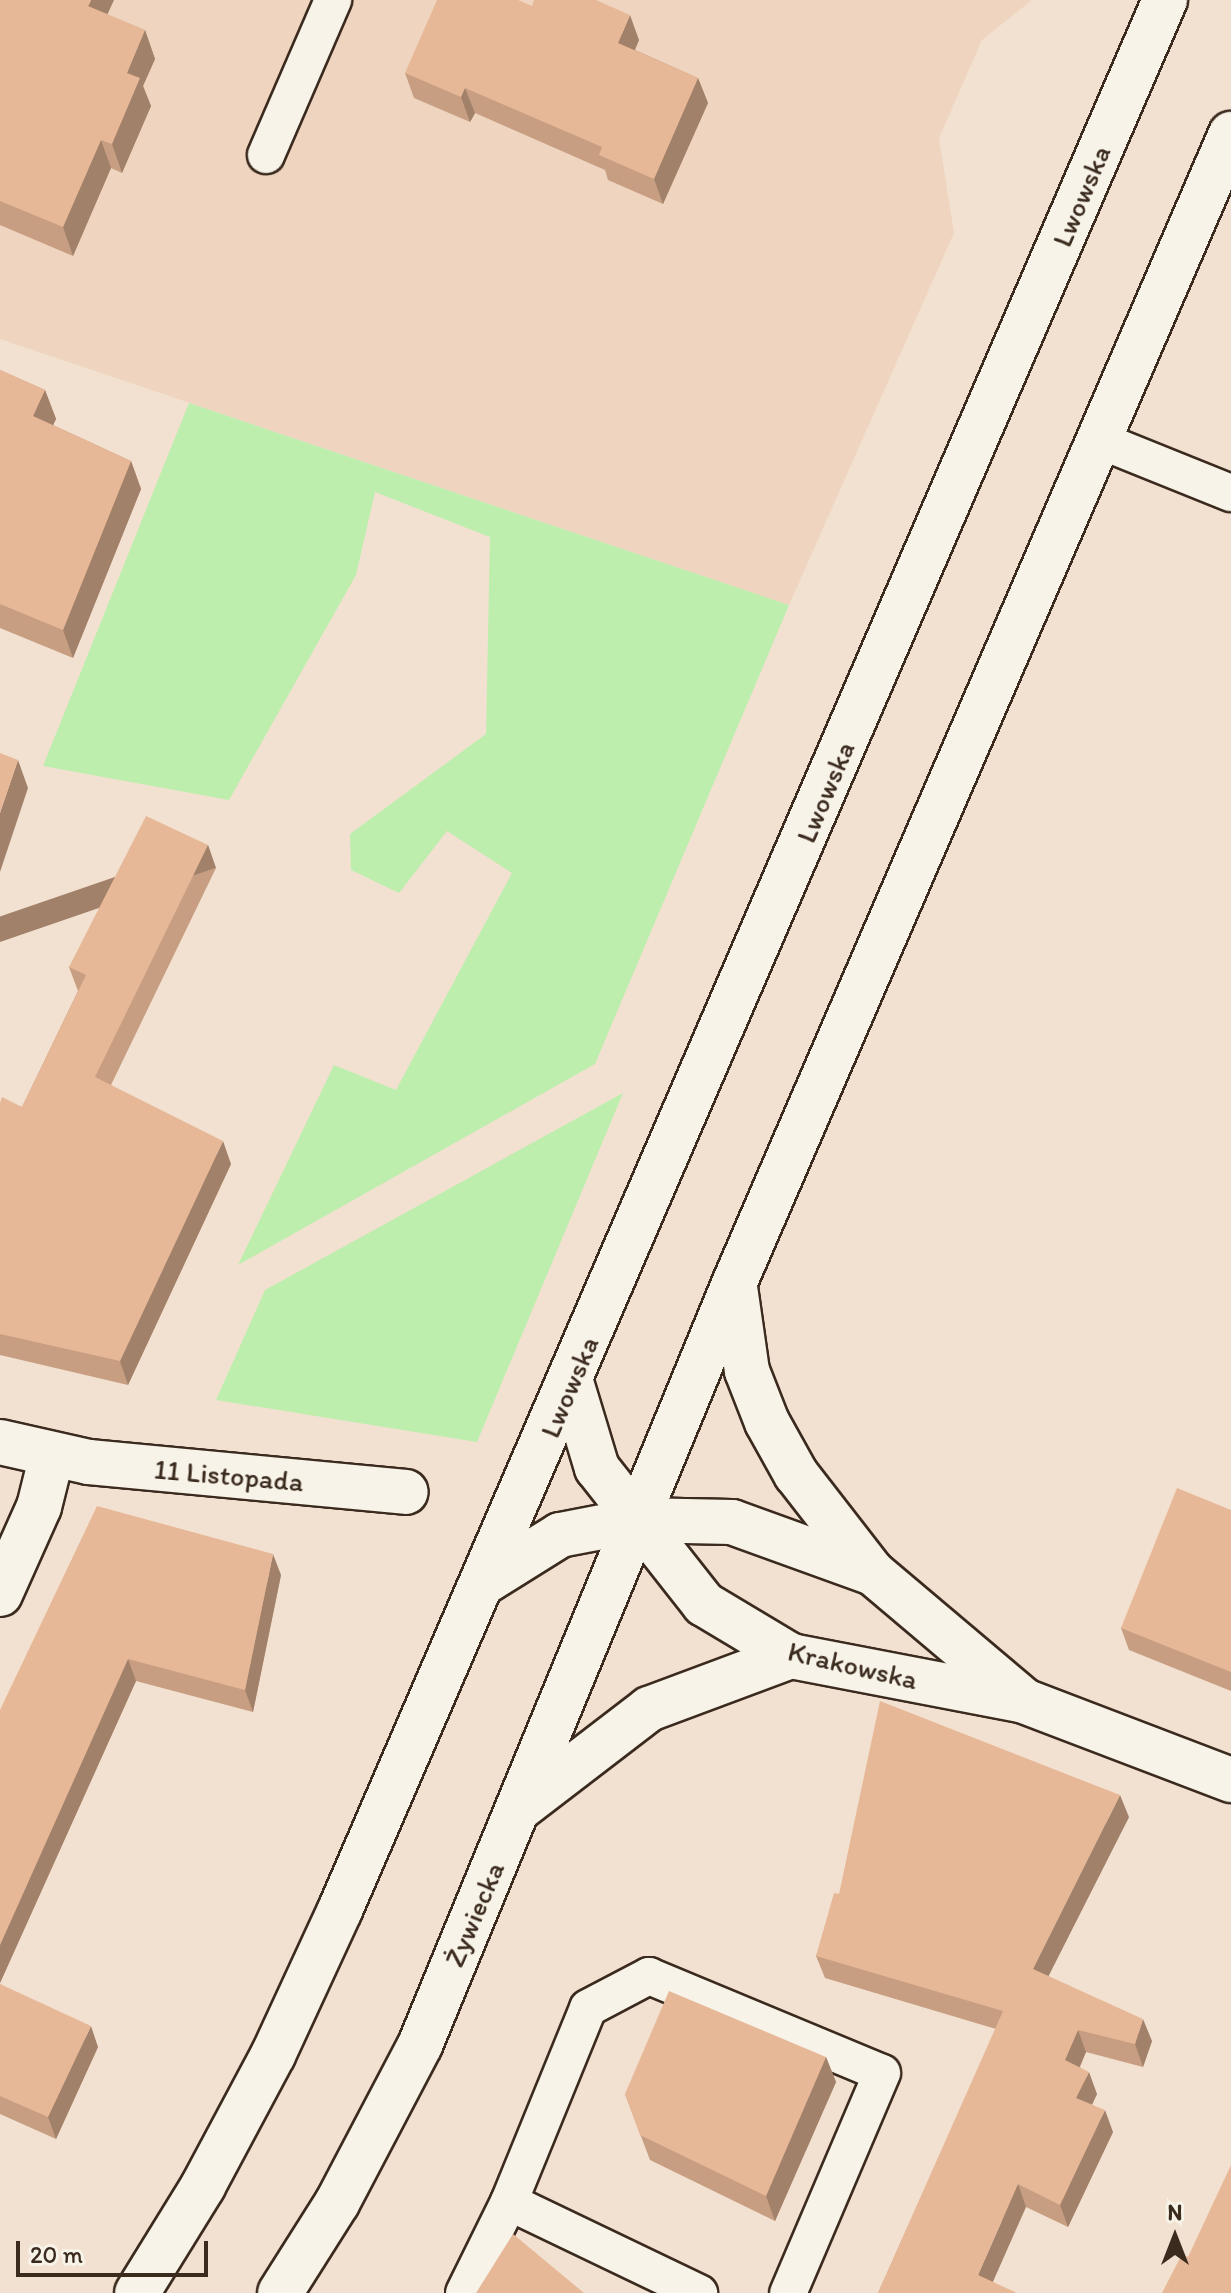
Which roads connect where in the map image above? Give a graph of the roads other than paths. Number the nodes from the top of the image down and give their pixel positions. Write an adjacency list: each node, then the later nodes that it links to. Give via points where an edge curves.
1 (333, 0): 4 (lane)
2 (1165, 0): 8 (main road, Lwowska)
3 (1231, 134): 5 (main road)
4 (266, 155)
5 (1099, 440): 6 (lane); 7 (main road)
6 (1231, 493)
7 (734, 1284): 12 (main road); 13 (main road, via 747,1371 767,1422 796,1474)
8 (571, 1382): 12 (main road, Krakowska, via 597,1468); 14 (main road, Lwowska)
9 (0, 1442): 10 (main road, 11 Listopada)
10 (52, 1455): 11 (main road, 11 Listopada); 15 (main road, via 39,1507)
11 (406, 1492)
12 (638, 1520): 13 (main road, Krakowska, via 732,1522); 14 (main road, Krakowska, via 560,1535); 16 (main road, Krakowska, via 704,1604); 19 (main road, Żywiecka)
13 (873, 1573): 17 (main road, Krakowska)
14 (483, 1583): 21 (main road, via 273,2055 203,2186)
15 (0, 1594)
16 (791, 1656): 17 (main road, Krakowska); 19 (main road, via 649,1709)
17 (1024, 1701): 18 (main road, Krakowska)
18 (1231, 1780)
19 (518, 1810): 22 (main road, Żywiecka, via 420,2045 337,2203)
20 (509, 2202): 23 (lane); 24 (lane); 25 (lane, via 588,2008 649,1976 882,2073)
21 (137, 2293)
22 (280, 2293)
23 (464, 2293)
24 (699, 2293)
25 (788, 2293)

